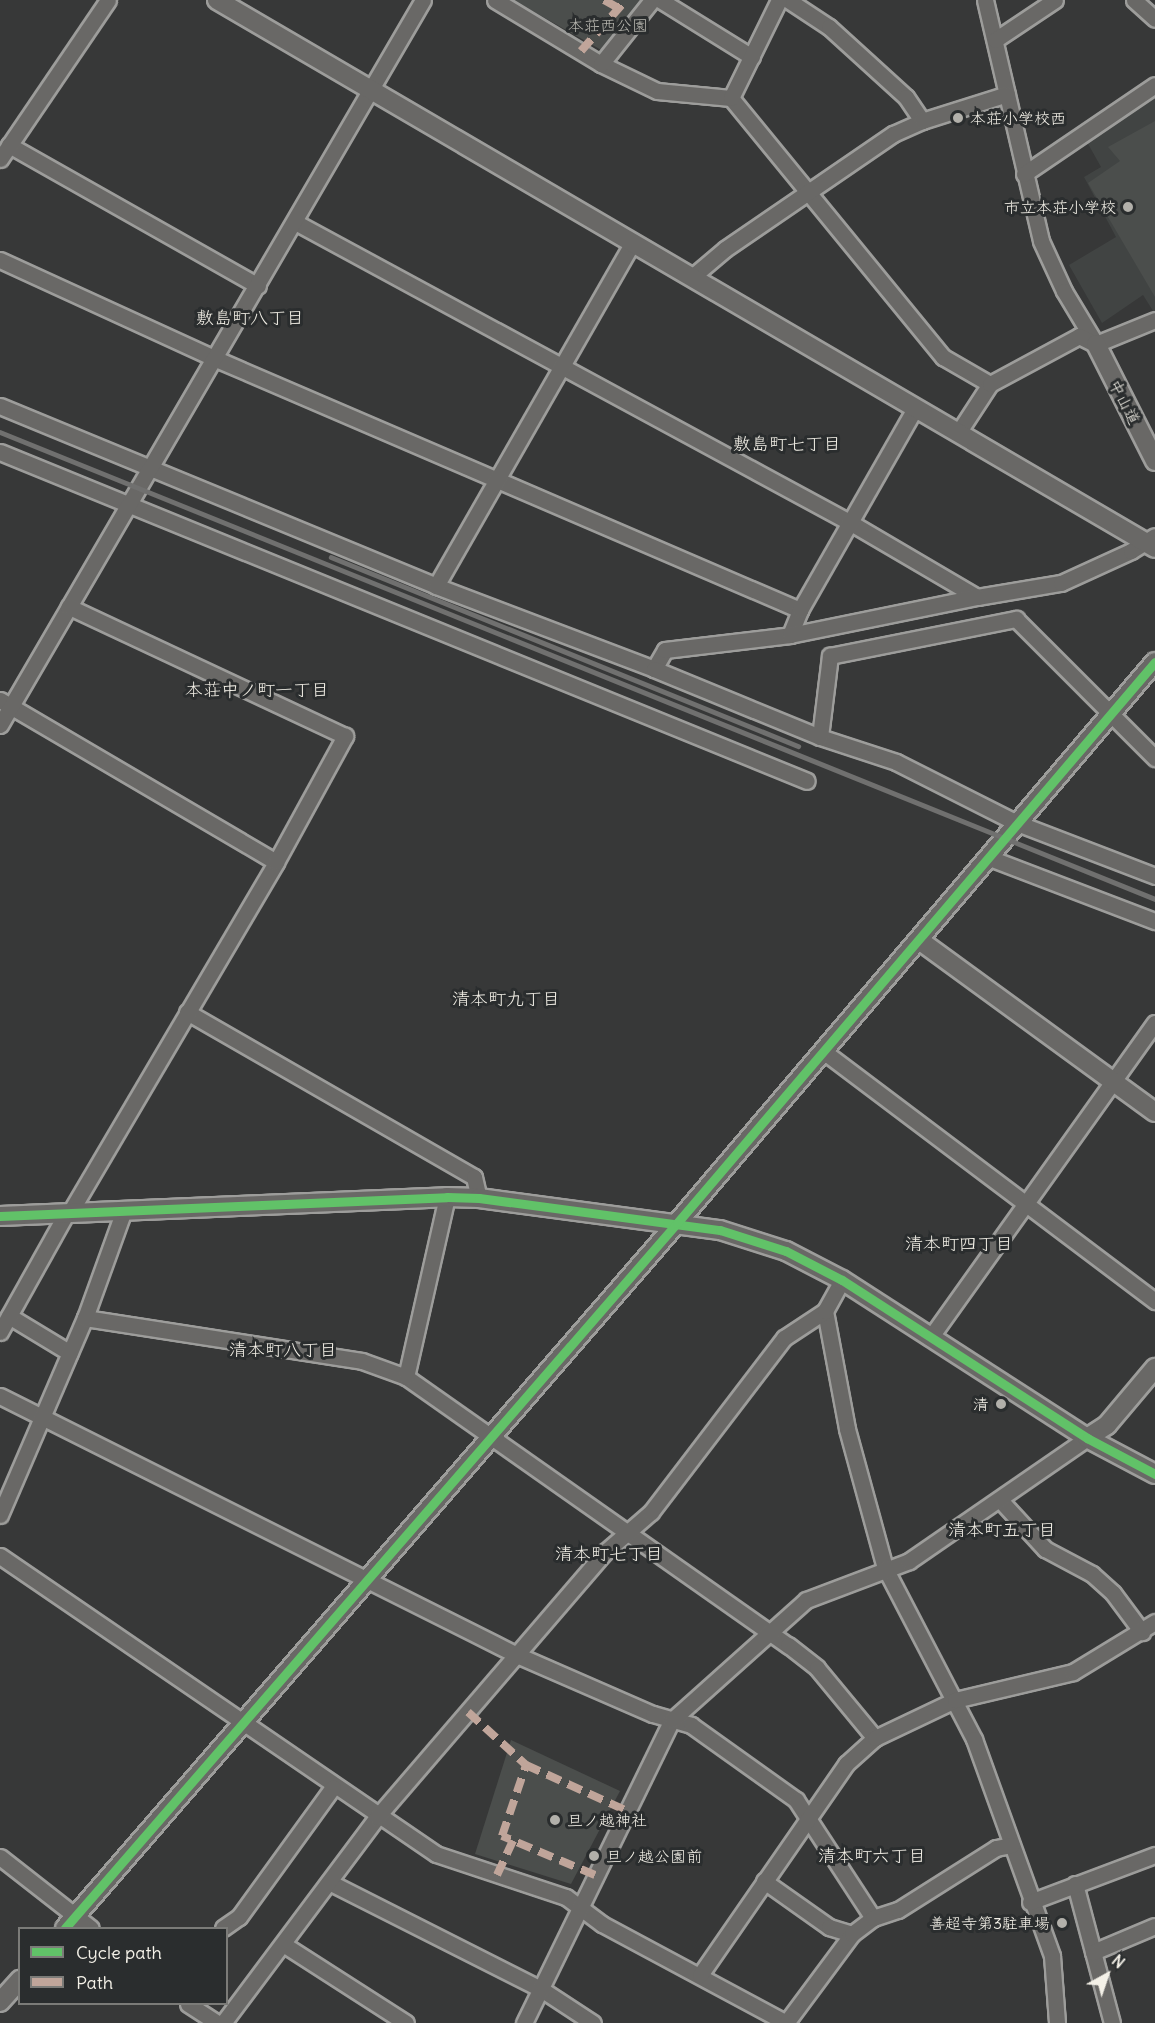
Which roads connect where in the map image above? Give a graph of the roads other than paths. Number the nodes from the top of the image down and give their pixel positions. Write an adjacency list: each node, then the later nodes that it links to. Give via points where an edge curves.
1 (108, 0): 21 (street)
2 (217, 0): 17 (street)
3 (423, 0): 17 (street)
4 (495, 0): 15 (street)
5 (652, 0): 15 (street)
6 (660, 0): 14 (street)
7 (778, 0): 14 (street)
8 (788, 0): 20 (street, via 829,27 906,97)
9 (985, 0): 13 (street)
10 (1055, 0): 13 (street)
11 (1134, 0): 12 (street)
12 (1155, 19)
13 (995, 40): 18 (street)
14 (752, 57): 19 (street)
15 (601, 64): 19 (street, via 657,91)
16 (1155, 85): 23 (street)
17 (373, 90): 25 (street); 26 (street)
18 (1007, 94): 20 (street); 23 (street)
19 (731, 98): 24 (street)
20 (921, 121): 24 (street, via 893,134)
21 (9, 145): 22 (street); 29 (street)
22 (0, 159)
23 (1024, 174): 31 (street, via 1041,241 1064,291)
24 (808, 190): 28 (street, via 724,249); 34 (street, via 943,357)
25 (295, 222): 29 (street); 33 (street)
26 (633, 242): 28 (street); 33 (street)
27 (0, 260): 32 (street)
28 (692, 277): 36 (street)
29 (258, 286): 32 (street)
30 (1155, 320): 31 (street)
31 (1096, 344): 34 (street, via 1079,336); 39 (street, 中山道)
32 (216, 359): 40 (street); 41 (street)
33 (563, 370): 41 (street); 43 (street)
34 (990, 384): 37 (street)
35 (0, 406): 40 (street)
36 (915, 408): 37 (street); 43 (street)
37 (958, 433): 44 (street)
38 (0, 452): 42 (street)
39 (1155, 461)
40 (150, 467): 42 (street); 45 (street)
41 (497, 477): 45 (street); 48 (street)
42 (129, 504): 47 (street); 57 (street)
43 (851, 523): 46 (street); 48 (street)
44 (1152, 542): 46 (street, via 1061,583)
45 (436, 586): 51 (street)
46 (977, 597): 49 (street)
47 (69, 607): 52 (street); 60 (street, via 345,736)
48 (800, 610): 49 (street)
49 (790, 635): 51 (street, via 665,650)
50 (1155, 662): 53 (street)
51 (654, 669): 55 (street)
52 (5, 704): 54 (street); 60 (street)
53 (1110, 714): 55 (street, via 1016,619 830,656); 56 (street); 58 (street)
54 (0, 724)
55 (820, 736): 58 (street, via 896,762)
56 (1155, 758)
57 (807, 781)
58 (1017, 823): 59 (street); 61 (street)
59 (987, 857): 62 (street); 63 (street)
60 (276, 862): 64 (street)
61 (1155, 876)
62 (1155, 921)
63 (919, 940): 66 (street); 67 (street)
64 (187, 1012): 70 (street, via 474,1177); 73 (street)
65 (1155, 1023): 67 (street)
66 (823, 1051): 71 (street); 75 (street)
67 (1113, 1082): 68 (street); 71 (street)
68 (1155, 1112)
69 (447, 1197): 70 (street); 72 (street); 85 (street)
70 (479, 1198): 75 (street)
71 (1026, 1206): 77 (street); 82 (street)
72 (124, 1210): 73 (street); 80 (street)
73 (67, 1214): 74 (street); 79 (street)
74 (0, 1216)
75 (676, 1223): 76 (street, via 720,1230 786,1251); 88 (street)
76 (842, 1280): 78 (street); 82 (street)
77 (1155, 1301)
78 (825, 1311): 93 (street, via 784,1338 651,1512); 95 (street, via 848,1429)
79 (9, 1316): 81 (street); 83 (street)
80 (85, 1318): 83 (street); 85 (street, via 362,1361)
81 (0, 1332)
82 (930, 1338): 89 (street)
83 (70, 1353): 87 (street)
84 (1155, 1368): 89 (street, via 1125,1406)
85 (406, 1377): 88 (street)
86 (0, 1396): 87 (street)
87 (41, 1420): 92 (street); 96 (street)
88 (492, 1436): 93 (street); 96 (street)
89 (1087, 1438): 90 (street); 91 (street, via 1063,1450)
90 (1155, 1474)
91 (1000, 1500): 95 (street, via 909,1561); 98 (street, via 1045,1549 1092,1574 1113,1593)
92 (0, 1515)
93 (629, 1533): 99 (street); 100 (street, via 605,1552)
94 (0, 1556): 103 (street)
95 (885, 1568): 99 (street, via 806,1600); 101 (street)
96 (367, 1581): 100 (street); 103 (street)
97 (1155, 1622): 98 (street)
98 (1142, 1632): 101 (street, via 1073,1672)
99 (767, 1634): 102 (street); 104 (street, via 817,1668)
100 (517, 1655): 102 (street); 107 (street)
101 (955, 1700): 104 (street); 108 (street, via 974,1739)
102 (672, 1720): 106 (street, via 691,1725 796,1800); 115 (street)
103 (242, 1724): 105 (street); 117 (street)
104 (875, 1738): 106 (street, via 846,1764)
105 (333, 1787): 107 (street); 120 (street, via 238,1917)
106 (808, 1816): 111 (street); 116 (street)
107 (377, 1817): 112 (street); 115 (street, via 436,1854 566,1897)
108 (1012, 1845): 114 (street); 116 (street, via 996,1848 898,1910)
109 (1155, 1855): 113 (street)
110 (0, 1857): 117 (street)
111 (764, 1881): 121 (street, via 829,1927); 124 (street)
112 (329, 1882): 122 (street); 126 (street)
113 (1075, 1884): 114 (street); 123 (street)
114 (1030, 1902): 135 (street, via 1052,1956)
115 (579, 1908): 124 (street); 126 (street)
116 (873, 1918): 121 (street)
117 (71, 1922): 119 (street)
118 (1155, 1926): 123 (street)
119 (85, 1927)
120 (226, 1927)
121 (852, 1934): 134 (street)
122 (283, 1944): 130 (street); 131 (street)
123 (1094, 1952): 136 (street)
124 (700, 1975): 134 (street)
125 (18, 1982): 127 (street)
126 (541, 1989): 132 (street); 133 (street)
127 (0, 2002)
128 (190, 2005): 129 (street)
129 (217, 2023)
130 (223, 2023)
131 (406, 2023)
132 (524, 2023)
133 (593, 2023)
134 (786, 2023)
135 (1057, 2023)
136 (1113, 2023)

